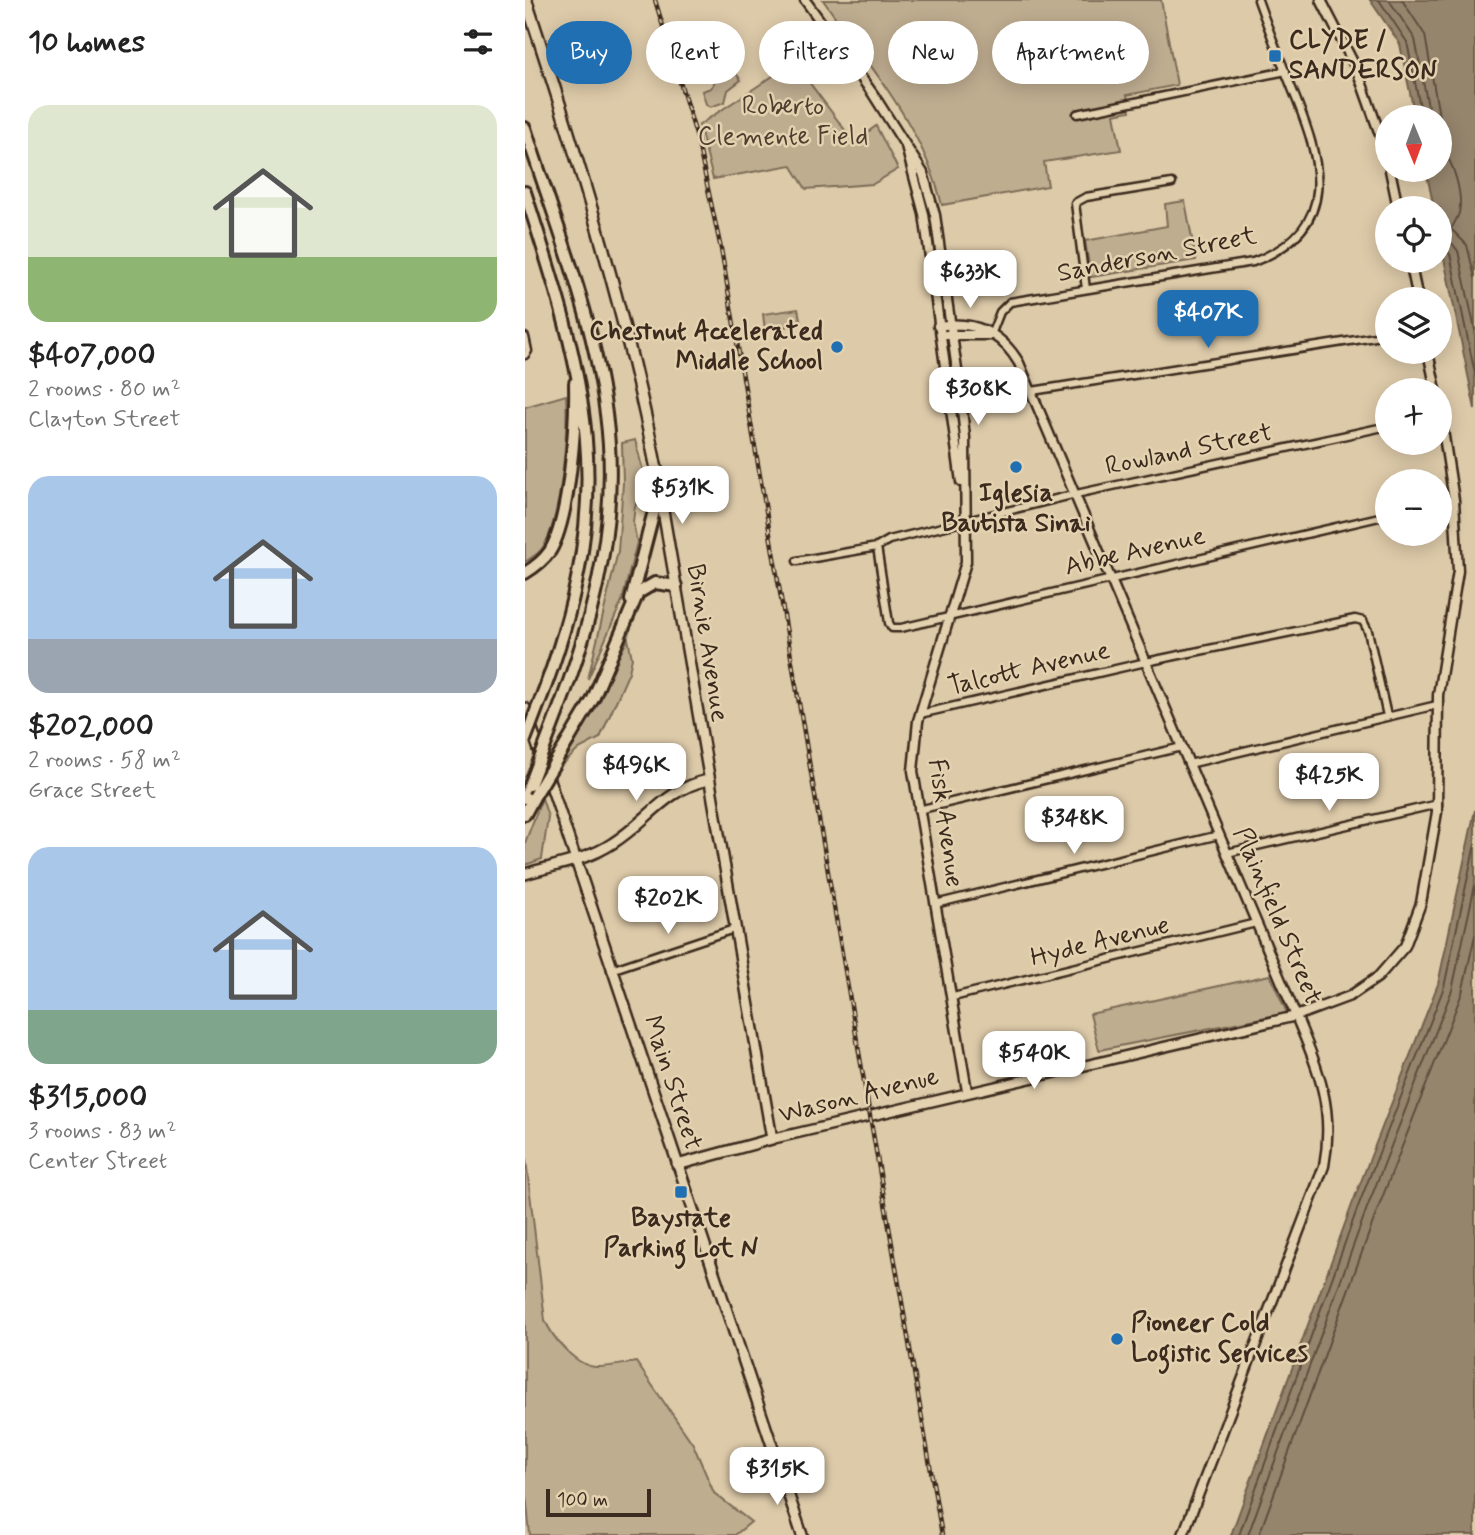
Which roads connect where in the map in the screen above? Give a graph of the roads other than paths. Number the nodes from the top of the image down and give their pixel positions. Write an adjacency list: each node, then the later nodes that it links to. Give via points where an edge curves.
1 (526, 0): 26 (main road, Birnie Avenue, via 631,355)
2 (806, 0): 9 (street)
3 (1258, 0): 5 (street, Sanderson Street)
4 (1321, 0): 7 (street, via 1363,82)
5 (1286, 71): 6 (street); 14 (street, Sanderson Street, via 1319,167 1313,207 1293,237 1279,250 1253,262)
6 (1077, 114)
7 (1375, 118)
8 (525, 128): 47 (highway, bridge, via 586,320 609,448 600,575 580,649 530,785)
9 (907, 148): 12 (street, via 926,181); 13 (street)
10 (1172, 183): 14 (street, via 1076,202 1074,220)
11 (525, 192): 21 (highway)
12 (935, 220): 13 (street); 15 (street)
13 (925, 223): 16 (street)
14 (1086, 289): 18 (street, Sanderson Street, via 1010,302 997,317)
15 (948, 324): 16 (street, Plainfield Street); 17 (street); 18 (street, Plainfield Street, via 971,324)
16 (939, 330): 17 (street); 30 (street, Fisk Avenue)
17 (950, 334): 18 (street); 30 (street, Fisk Avenue, via 965,438)
18 (991, 335): 23 (street, Plainfield Street, via 1016,358)
19 (525, 337): 22 (street)
20 (1375, 337): 23 (street)
21 (573, 349): 33 (highway, via 572,460 555,539 548,554); 43 (highway, bridge, via 587,435 587,524 573,598)
22 (525, 355)
23 (1032, 391): 27 (street, Plainfield Street)
24 (1375, 429): 27 (street, Rowland Street)
25 (1447, 455): 28 (street, Wason Avenue)
26 (657, 472): 35 (main road, Birnie Avenue); 37 (highway, via 652,519)
27 (1076, 495): 30 (street, Rowland Street); 34 (street, Plainfield Street)
28 (1454, 500): 39 (street, Wason Avenue, via 1458,579)
29 (1375, 518): 34 (street, Abbe Avenue)
30 (966, 523): 31 (street, Rowland Street); 36 (street, Fisk Avenue, via 965,571)
31 (877, 547): 32 (street, Rowland Street); 36 (street, Abbe Avenue, via 892,628)
32 (797, 561)
33 (528, 570)
34 (1110, 577): 36 (street, Abbe Avenue); 38 (street, Plainfield Street)
35 (676, 586): 37 (highway, via 655,583 640,591); 46 (main road, Birnie Avenue)
36 (951, 618): 41 (street, Fisk Avenue)
37 (619, 639): 47 (highway, bridge, via 593,699)
38 (1146, 662): 41 (street, Talcott Avenue); 42 (street, Talcott Avenue, via 1357,619 1369,634); 44 (street, Plainfield Street)
39 (1437, 705): 42 (street); 48 (street, Wason Avenue)
40 (525, 708): 53 (main road, Main Street)
41 (920, 714): 49 (street, Fisk Avenue, via 913,759)
42 (1387, 716): 45 (street)
43 (525, 740)
44 (1182, 747): 45 (street, Plainfield Street); 49 (street)
45 (1189, 764): 51 (street, Plainfield Street)
46 (708, 780): 53 (main road, via 676,791 612,844); 57 (main road, Birnie Avenue)
47 (530, 798): 50 (highway)
48 (1438, 804): 52 (street); 60 (street, Wason Avenue, via 1423,894 1405,946 1378,977 1350,996)
49 (918, 810): 55 (street, Fisk Avenue)
50 (525, 814)
51 (1219, 835): 52 (street, Plainfield Street); 55 (street)
52 (1227, 853): 56 (street, Plainfield Street)
53 (575, 859): 54 (main road); 58 (main road, Main Street)
54 (525, 874)
55 (935, 904): 59 (street, Fisk Avenue)
56 (1256, 923): 59 (street, Hyde Avenue); 60 (street, Plainfield Street)
57 (734, 929): 58 (street); 62 (main road, Birnie Avenue)
58 (611, 970): 63 (main road, Main Street)
59 (953, 997): 61 (street, Fisk Avenue)
60 (1296, 1016): 61 (street, Wason Avenue); 65 (street, Plainfield Street, via 1325,1093 1329,1139 1324,1166)
61 (967, 1091): 62 (street, Wason Avenue)
62 (772, 1139): 63 (main road, Wason Avenue)
63 (677, 1165): 64 (main road, Main Street)
64 (802, 1535)
65 (1184, 1535)

